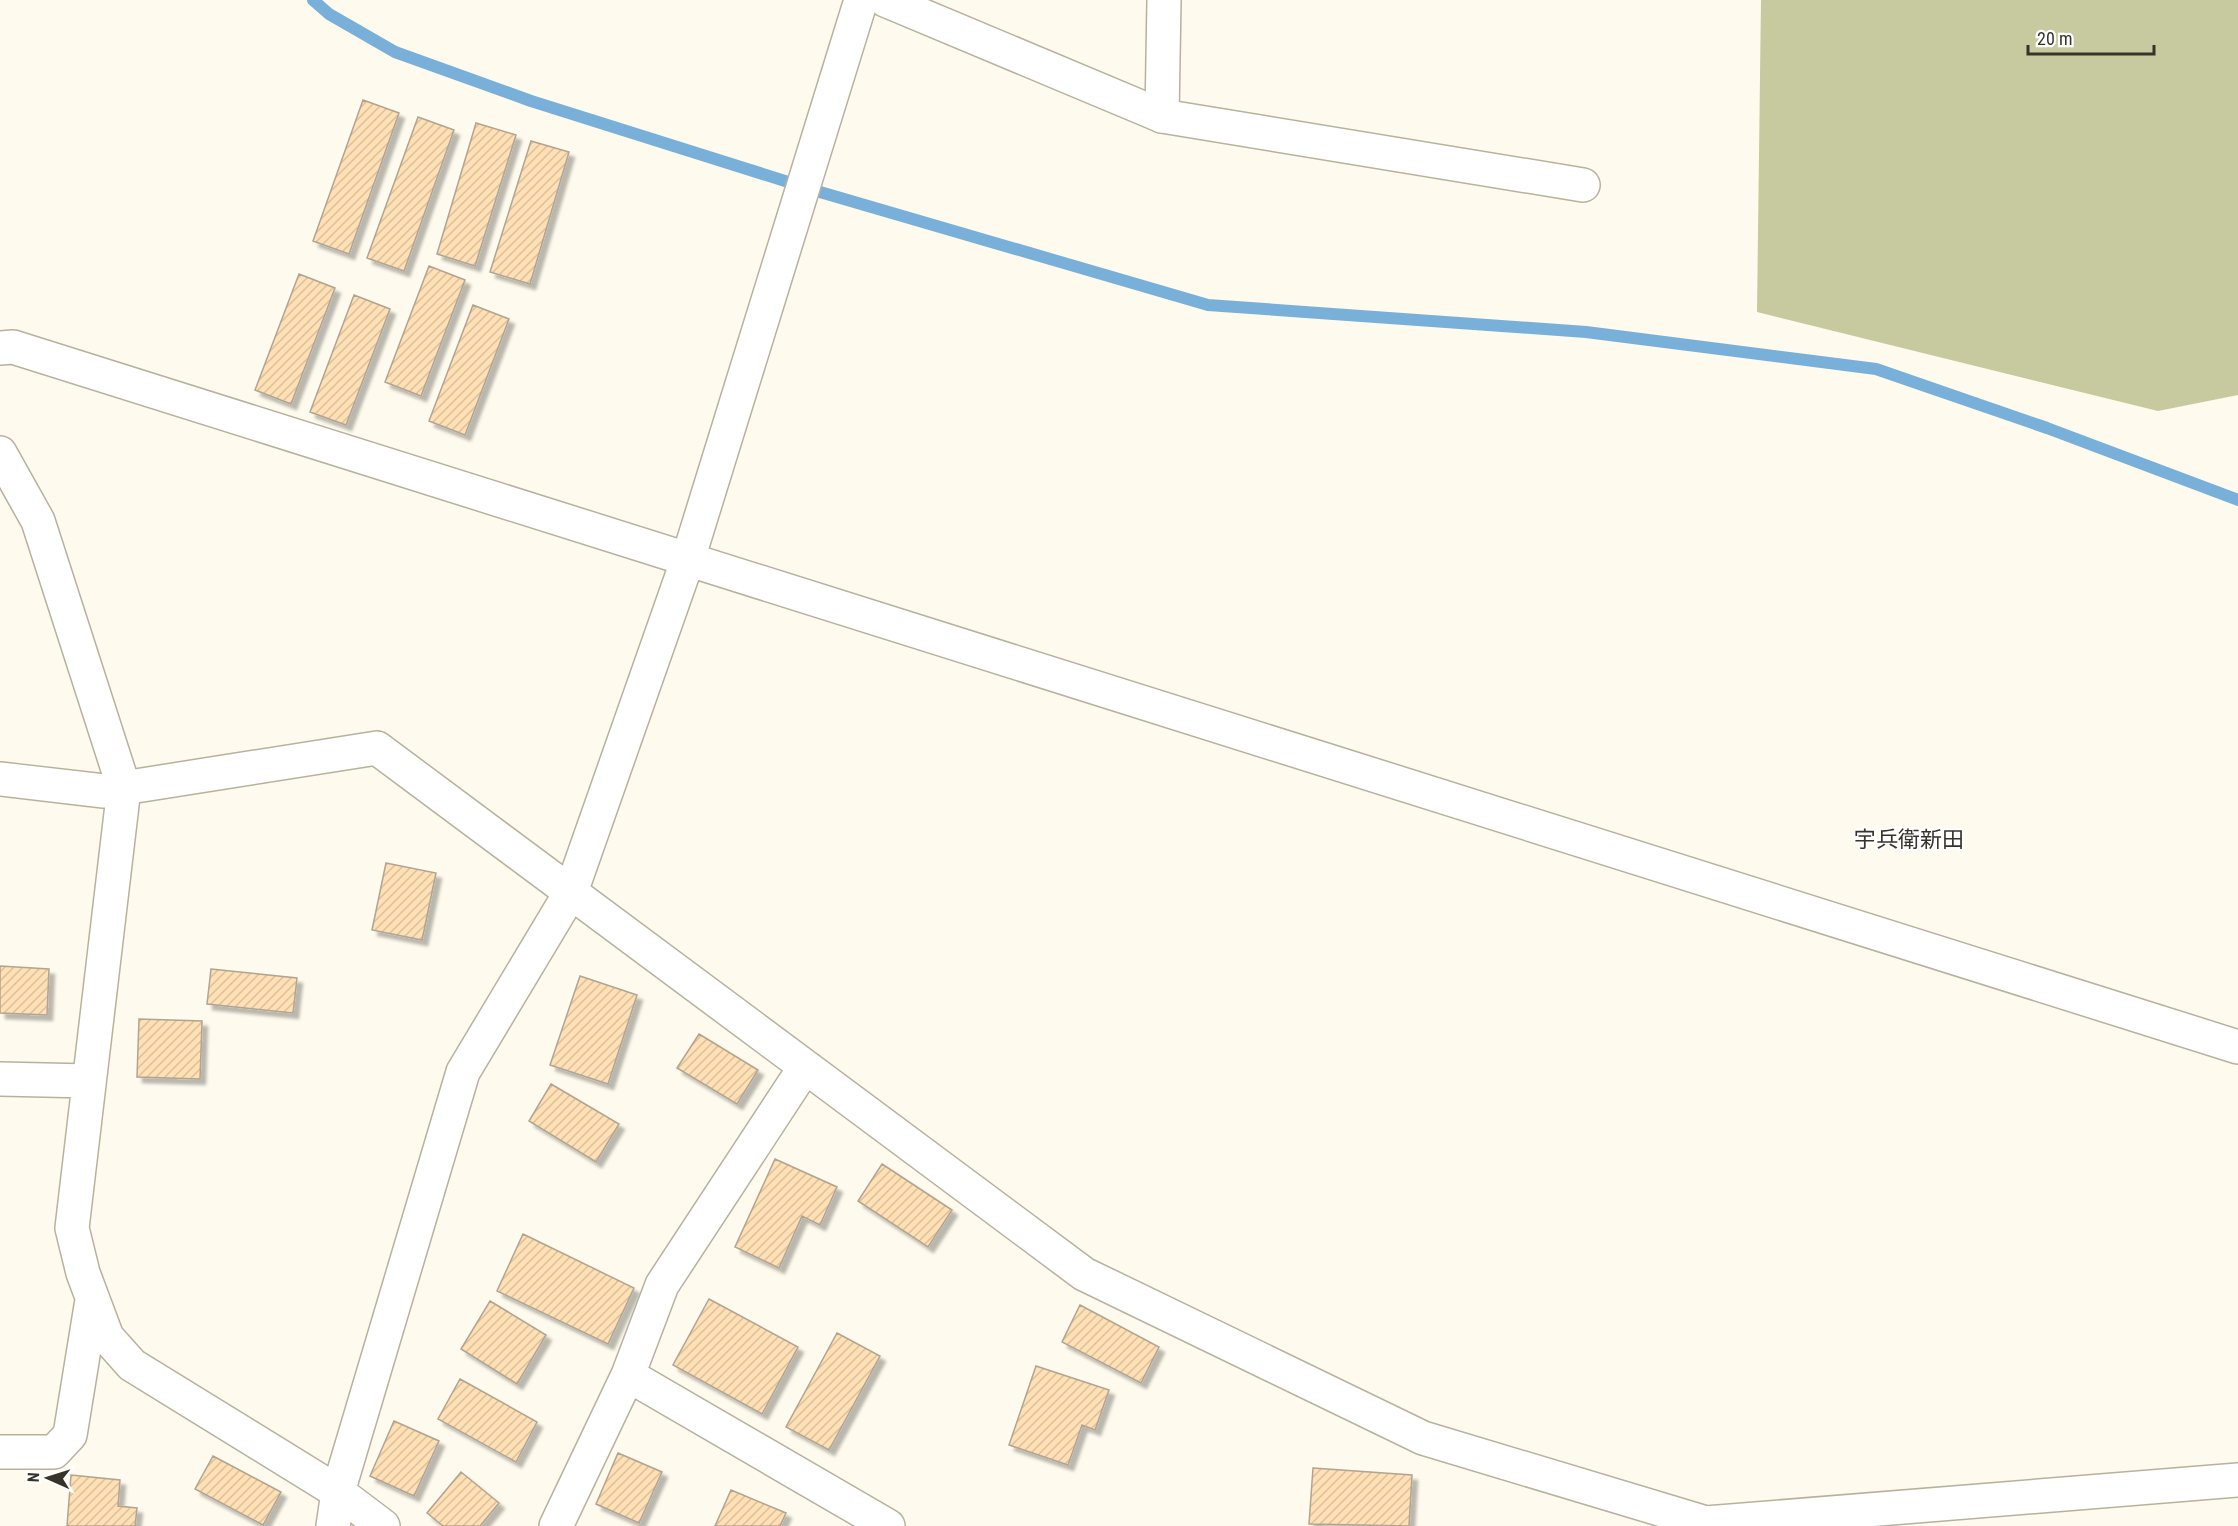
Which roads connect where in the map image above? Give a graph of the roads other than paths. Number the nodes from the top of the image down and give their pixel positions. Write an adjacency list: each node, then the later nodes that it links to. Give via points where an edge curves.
1 (861, 0): 8 (street)
2 (885, 0): 4 (street)
3 (1164, 0): 4 (street)
4 (1162, 116): 5 (street)
5 (1583, 185)
6 (0, 348): 8 (street, via 13,347)
7 (0, 453): 10 (street, via 38,521)
8 (688, 559): 11 (street); 12 (street)
9 (0, 779): 10 (street, via 104,791)
10 (124, 788): 11 (street, via 377,748); 15 (street)
11 (571, 892): 13 (street); 20 (street, via 463,1072)
12 (2238, 1047)
13 (805, 1068): 17 (street, via 662,1285); 21 (street, via 1084,1274 1423,1438)
14 (0, 1079): 15 (street)
15 (89, 1082): 16 (street, via 72,1228)
16 (93, 1297): 18 (street, via 70,1435 54,1452); 20 (street, via 106,1337 132,1365)
17 (628, 1375): 24 (street); 25 (street)
18 (0, 1452)
19 (2238, 1480): 21 (street)
20 (338, 1492): 22 (street); 23 (street)
21 (1706, 1524)
22 (333, 1526)
23 (383, 1526)
24 (556, 1526)
25 (888, 1526)

